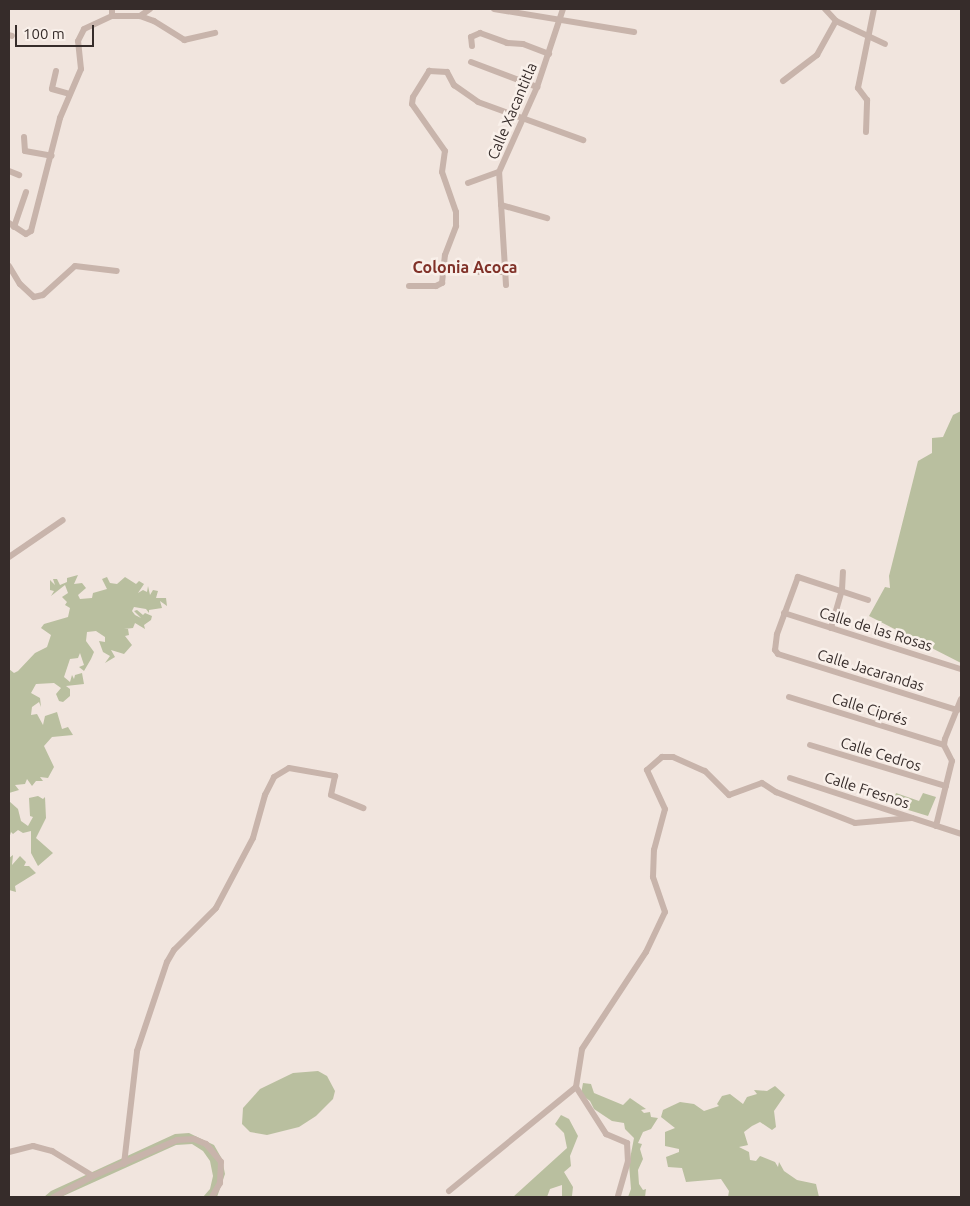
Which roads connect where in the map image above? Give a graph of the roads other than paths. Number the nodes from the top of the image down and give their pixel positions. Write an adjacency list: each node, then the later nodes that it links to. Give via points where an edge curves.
1 (112, 9): 8 (street)
2 (150, 9): 9 (street)
3 (494, 9): 7 (street)
4 (563, 9): 10 (street, Calle Xacantitla)
5 (826, 9): 11 (street)
6 (874, 9): 14 (street)
7 (509, 10): 10 (street)
8 (112, 16): 9 (street); 22 (street, via 90,24 80,35 81,69)
9 (140, 16): 13 (street, via 184,40)
10 (560, 18): 12 (street); 17 (street, Calle Xacantitla)
11 (836, 21): 14 (street); 20 (street, via 817,56)
12 (634, 32)
13 (215, 33)
14 (868, 36): 15 (street); 24 (street, via 858,88 867,100)
15 (885, 44)
16 (472, 46): 17 (street, via 471,37 480,33)
17 (549, 54): 21 (street, Calle Xacantitla)
18 (471, 62): 21 (street)
19 (56, 71): 22 (street, via 52,89)
20 (783, 81)
21 (537, 87): 23 (street, Calle Xacantitla)
22 (69, 94): 27 (street)
23 (524, 118): 26 (street); 29 (street, Calle Xacantitla); 41 (street, via 470,98 454,85 447,72 430,71 412,104 445,151 442,169 456,212 456,226 445,255 442,283)
24 (866, 132)
25 (24, 136): 27 (street, via 25,151)
26 (583, 140)
27 (52, 156): 35 (street, via 32,231 26,234)
28 (9, 171): 30 (street)
29 (499, 172): 31 (street); 33 (street, Calle Xacantitla)
30 (19, 174)
31 (468, 183)
32 (26, 192): 35 (street)
33 (501, 205): 34 (street); 39 (street, Calle Xacantitla)
34 (547, 218)
35 (12, 225)
36 (9, 266): 37 (street, via 20,284 34,296 44,295 60,276 75,266)
37 (117, 271)
38 (475, 272): 39 (street)
39 (506, 272): 40 (street, Calle Xacantitla)
40 (506, 285)
41 (409, 286)
42 (63, 520): 43 (street)
43 (9, 557)
44 (843, 572): 45 (street)
45 (842, 590): 46 (street); 47 (street, via 802,577 796,579); 48 (street)
46 (868, 600)
47 (784, 613): 48 (street, Calle de las Rosas); 52 (street, Calle Jacarandas, via 774,644 778,654)
48 (831, 628): 49 (street, Calle de las Rosas)
49 (961, 669)
50 (789, 697): 54 (street, Calle Ciprés)
51 (961, 698): 52 (street)
52 (957, 710): 54 (street)
53 (810, 745): 56 (street, Calle Cedros)
54 (944, 745): 56 (street, via 952,761)
55 (790, 778): 58 (street, Calle Fresnos)
56 (946, 786): 59 (street)
57 (363, 808): 63 (street, via 331,795 335,776 289,768 274,777 265,795 253,838 216,908 174,950 167,962 137,1051)
58 (912, 818): 59 (street, Calle Fresnos); 61 (street, via 855,823 776,792 762,783 729,795 705,771 673,756 662,758 647,770 665,809 654,850 653,878 665,912 646,952 582,1049)
59 (936, 826): 60 (street, Calle Fresnos)
60 (961, 834)
61 (576, 1087): 65 (street); 66 (street, via 606,1134 627,1143 628,1161)
62 (9, 1152): 64 (street, via 33,1146 52,1151)
63 (124, 1164): 64 (street); 68 (street, via 177,1140 194,1139 206,1144 221,1162 220,1183)
64 (93, 1176): 67 (street)
65 (450, 1191)
66 (618, 1196)
67 (54, 1197)
68 (212, 1197)

